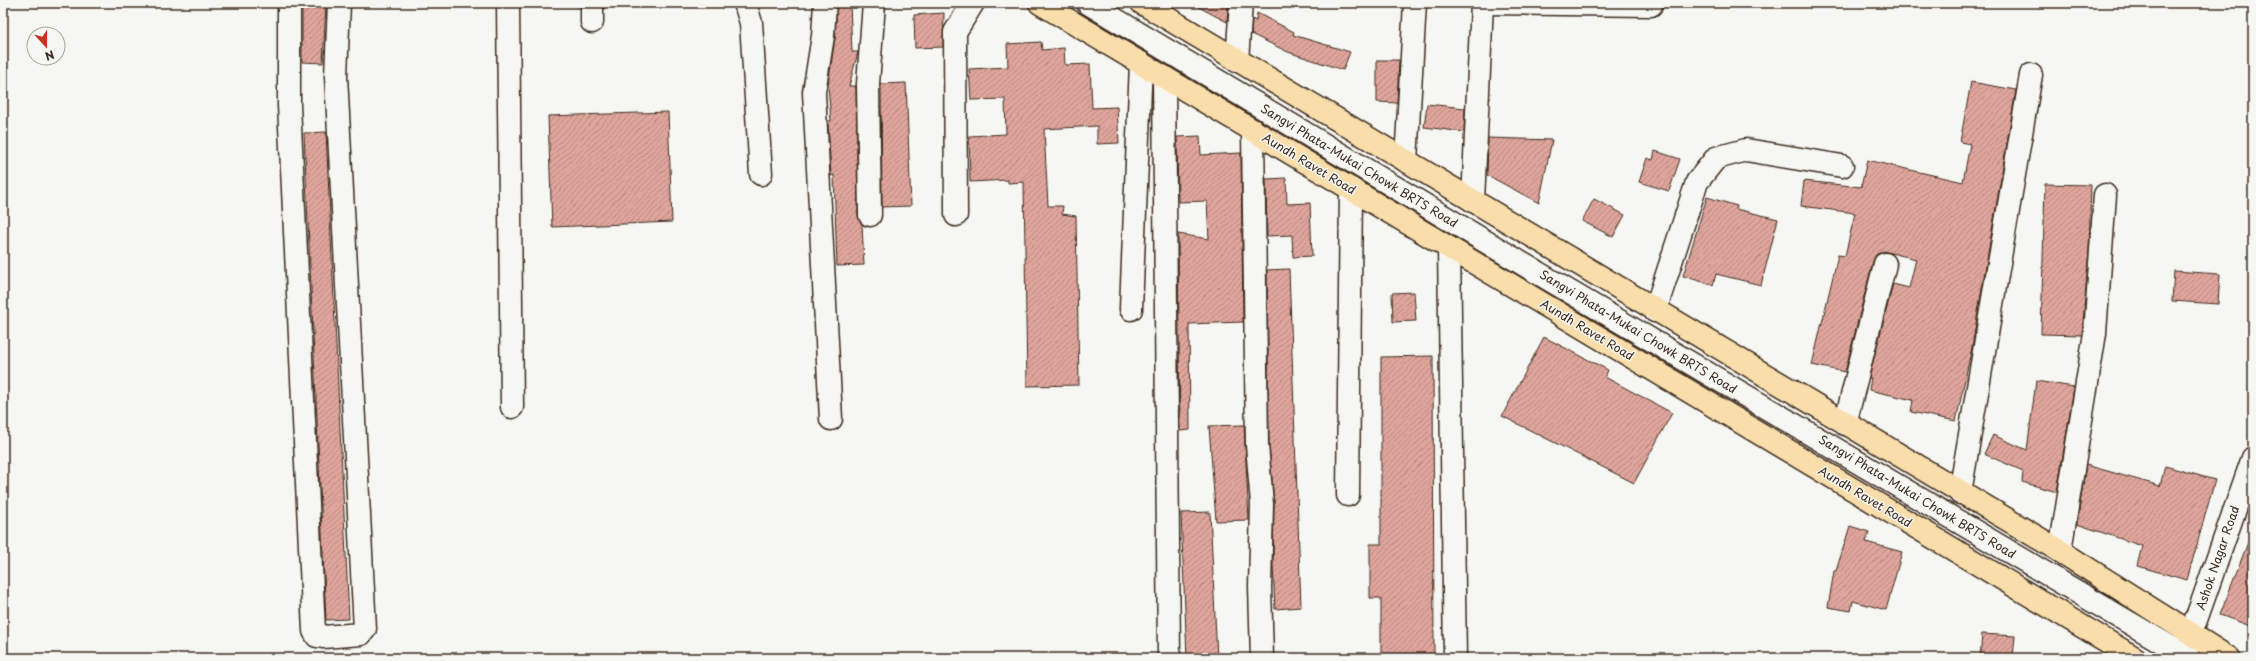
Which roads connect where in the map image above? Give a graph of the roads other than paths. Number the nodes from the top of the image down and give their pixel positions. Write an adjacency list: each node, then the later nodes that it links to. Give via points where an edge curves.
1 (289, 3): 2 (street, via 289,113 314,631 317,636 323,636 361,634 364,629 336,76)
2 (339, 3)
3 (508, 3): 32 (street)
4 (745, 3): 22 (street, via 751,23)
5 (825, 3): 33 (street, via 823,36 814,92)
6 (874, 3): 26 (street, via 868,84)
7 (972, 3): 27 (street, via 955,32)
8 (1040, 3): 16 (main road, Aundh Ravet Road)
9 (1088, 3): 40 (street, Sangvi Phata-Mukai Chowk BRTS Road)
10 (1142, 3): 15 (main road)
11 (1241, 3): 15 (street)
12 (1415, 3): 20 (street)
13 (1482, 3): 14 (street); 25 (street)
14 (1651, 5)
15 (1237, 61): 20 (main road)
16 (1141, 63): 18 (main road, Aundh Ravet Road); 30 (street)
17 (2031, 74): 36 (street)
18 (1164, 77): 19 (main road, Aundh Ravet Road); 41 (street)
19 (1253, 131): 23 (main road, Aundh Ravet Road); 42 (street, via 1257,445 1262,504)
20 (1406, 161): 25 (main road)
21 (1842, 166): 31 (street, via 1746,150 1716,158 1697,182)
22 (761, 174)
23 (1351, 189): 28 (main road, Aundh Ravet Road); 37 (street)
24 (2105, 195): 38 (street, via 2095,333)
25 (1473, 202): 31 (main road)
26 (870, 215)
27 (956, 215)
28 (1449, 248): 43 (street); 44 (main road, Aundh Ravet Road)
29 (1885, 264): 34 (street)
30 (1131, 309)
31 (1655, 311): 34 (main road)
32 (512, 407)
33 (831, 419)
34 (1845, 424): 36 (main road)
35 (2253, 458): 39 (street, Ashok Nagar Road)
36 (1960, 493): 38 (main road)
37 (1348, 495)
38 (2060, 551): 39 (main road)
39 (2191, 634): 40 (street, Ashok Nagar Road); 45 (main road)
40 (2185, 657)
41 (1169, 658)
42 (1262, 658)
43 (1455, 658)
44 (2135, 658)
45 (2229, 658)

